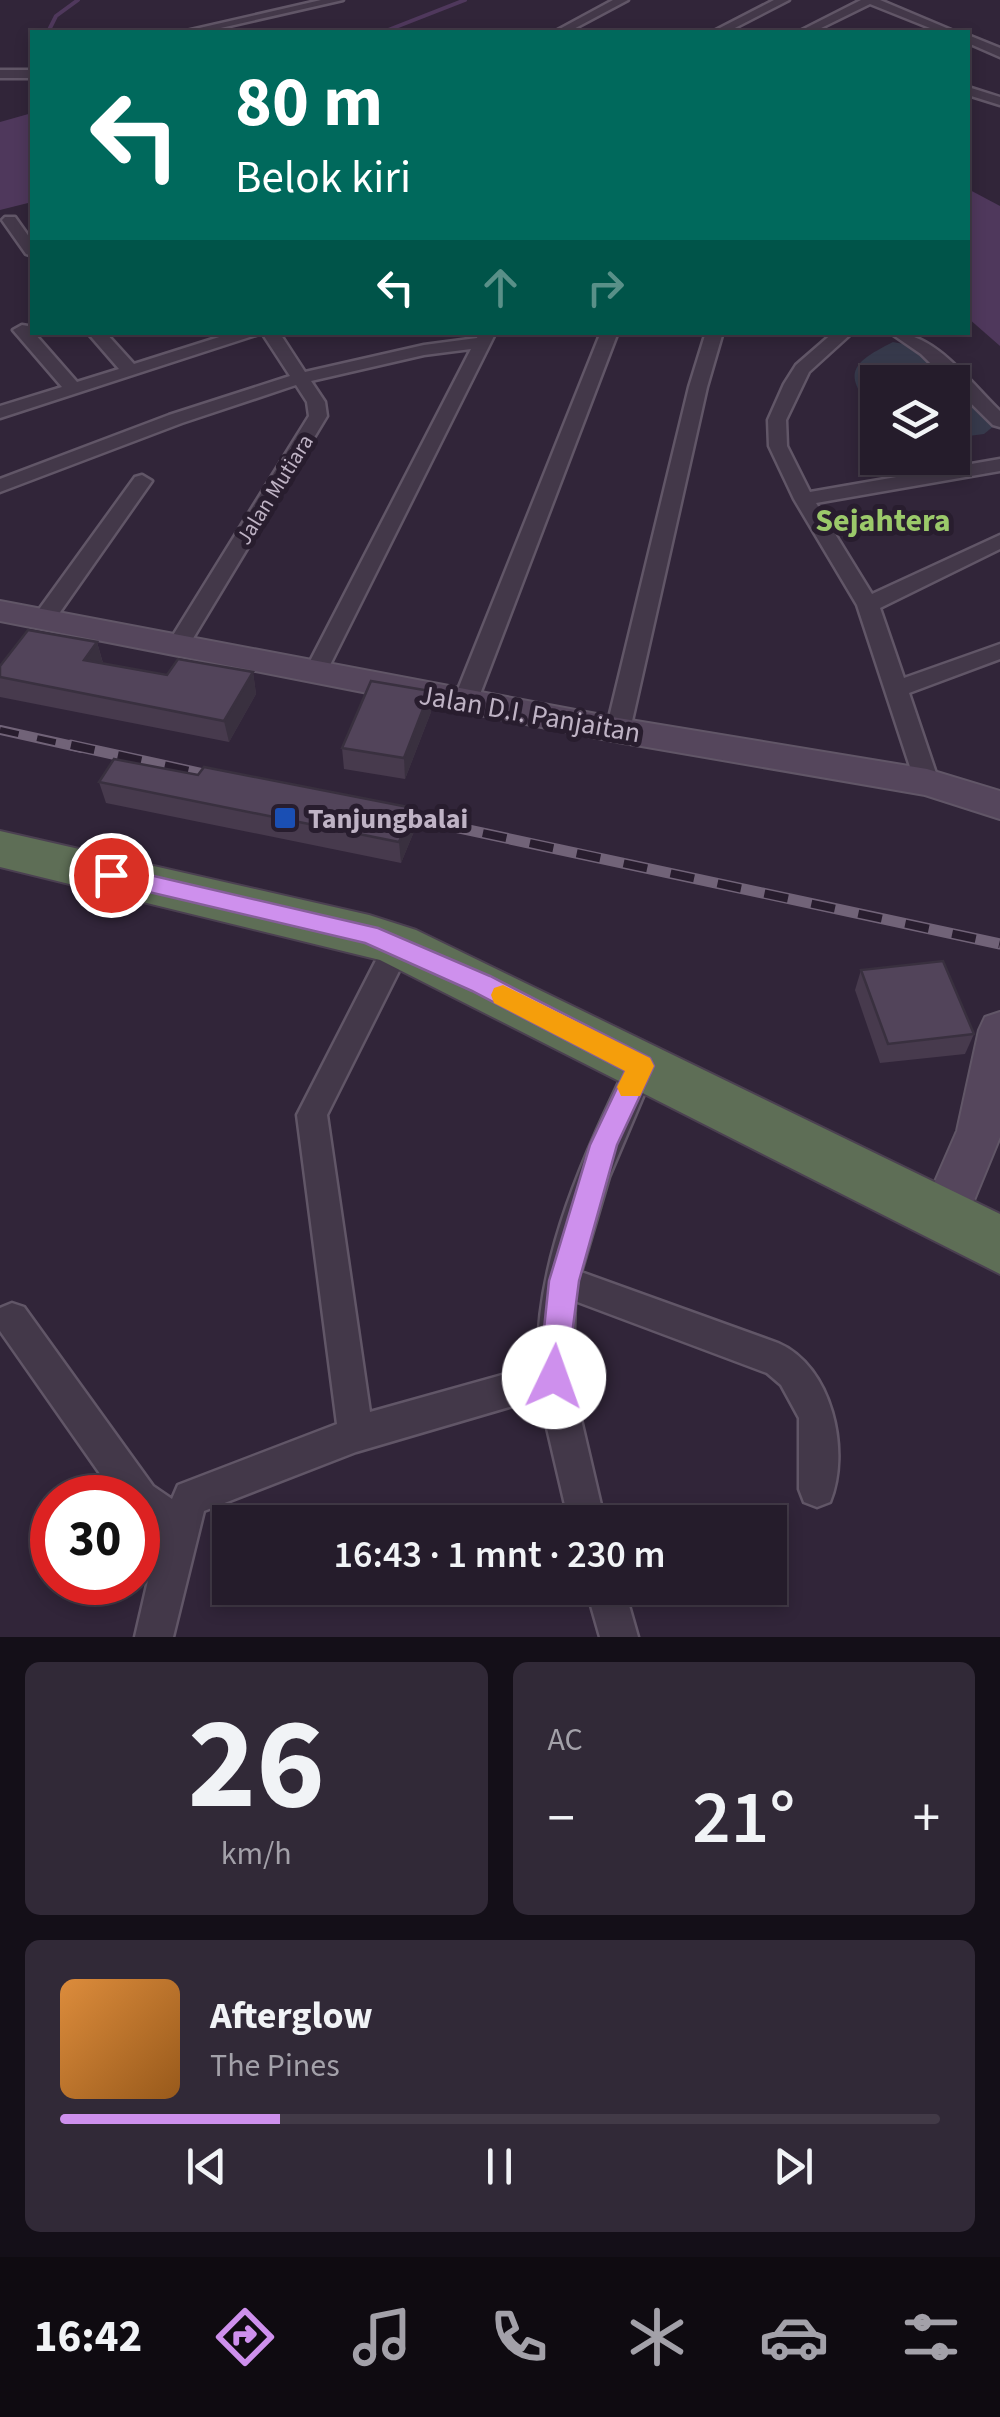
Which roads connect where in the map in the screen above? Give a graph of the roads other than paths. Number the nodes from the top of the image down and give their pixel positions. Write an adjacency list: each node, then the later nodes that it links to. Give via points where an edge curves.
1 (338, 0): 6 (street)
2 (622, 0): 8 (street)
3 (783, 0): 9 (street)
4 (870, 0): 10 (street); 11 (street)
5 (248, 8): 6 (street)
6 (261, 17): 7 (street)
7 (198, 30)
8 (564, 30)
9 (722, 30)
10 (808, 30)
11 (945, 30)
12 (970, 40): 13 (street)
13 (1000, 52)
14 (0, 74): 15 (street)
15 (30, 74)
16 (970, 92): 17 (street)
17 (1000, 101)
18 (10, 220): 19 (street)
19 (30, 248)
20 (27, 329): 29 (street)
21 (32, 335): 33 (street)
22 (97, 335): 31 (street)
23 (244, 335): 31 (street)
24 (272, 335): 32 (street, Jalan Mutiara)
25 (609, 335): 49 (street)
26 (714, 335): 50 (street)
27 (842, 335): 40 (street, via 802,369 778,420 781,458)
28 (901, 335): 36 (street, via 927,350)
29 (0, 336)
30 (486, 337): 32 (street); 47 (street)
31 (130, 371): 33 (street)
32 (303, 380): 39 (street); 45 (street, Jalan Mutiara, via 318,416)
33 (74, 388): 35 (street)
34 (0, 390): 35 (street)
35 (7, 410)
36 (1000, 422)
37 (1000, 465): 40 (street)
38 (142, 481): 44 (street)
39 (0, 486)
40 (804, 500): 42 (street)
41 (1000, 541): 42 (street)
42 (868, 605): 48 (street)
43 (0, 612): 44 (main road, Jalan D.I. Panjaitan)
44 (43, 620): 45 (main road, Jalan D.I. Panjaitan)
45 (178, 645): 47 (main road, Jalan D.I. Panjaitan)
46 (1000, 651): 48 (street)
47 (315, 673): 49 (main road, Jalan D.I. Panjaitan)
48 (898, 688): 51 (street)
49 (465, 702): 50 (main road, Jalan D.I. Panjaitan)
50 (618, 730): 51 (main road, Jalan D.I. Panjaitan)
51 (927, 782): 52 (main road, Jalan D.I. Panjaitan)
52 (1000, 805)
53 (0, 849): 54 (highway)
54 (398, 946): 56 (highway); 62 (street, via 312,1115)
55 (1000, 1030): 57 (main road, via 980,1131)
56 (641, 1066): 57 (highway); 59 (street, via 604,1145)
57 (944, 1216): 58 (highway)
58 (1000, 1245)
59 (564, 1281): 61 (street); 63 (street, via 792,1370 819,1415)
60 (12, 1319): 65 (street, via 140,1499)
61 (554, 1377): 62 (street); 64 (street)
62 (356, 1434): 65 (street, via 192,1498)
63 (817, 1489)
64 (583, 1505)
65 (179, 1525): 67 (street)
66 (610, 1605): 68 (street)
67 (154, 1637)
68 (619, 1637)

